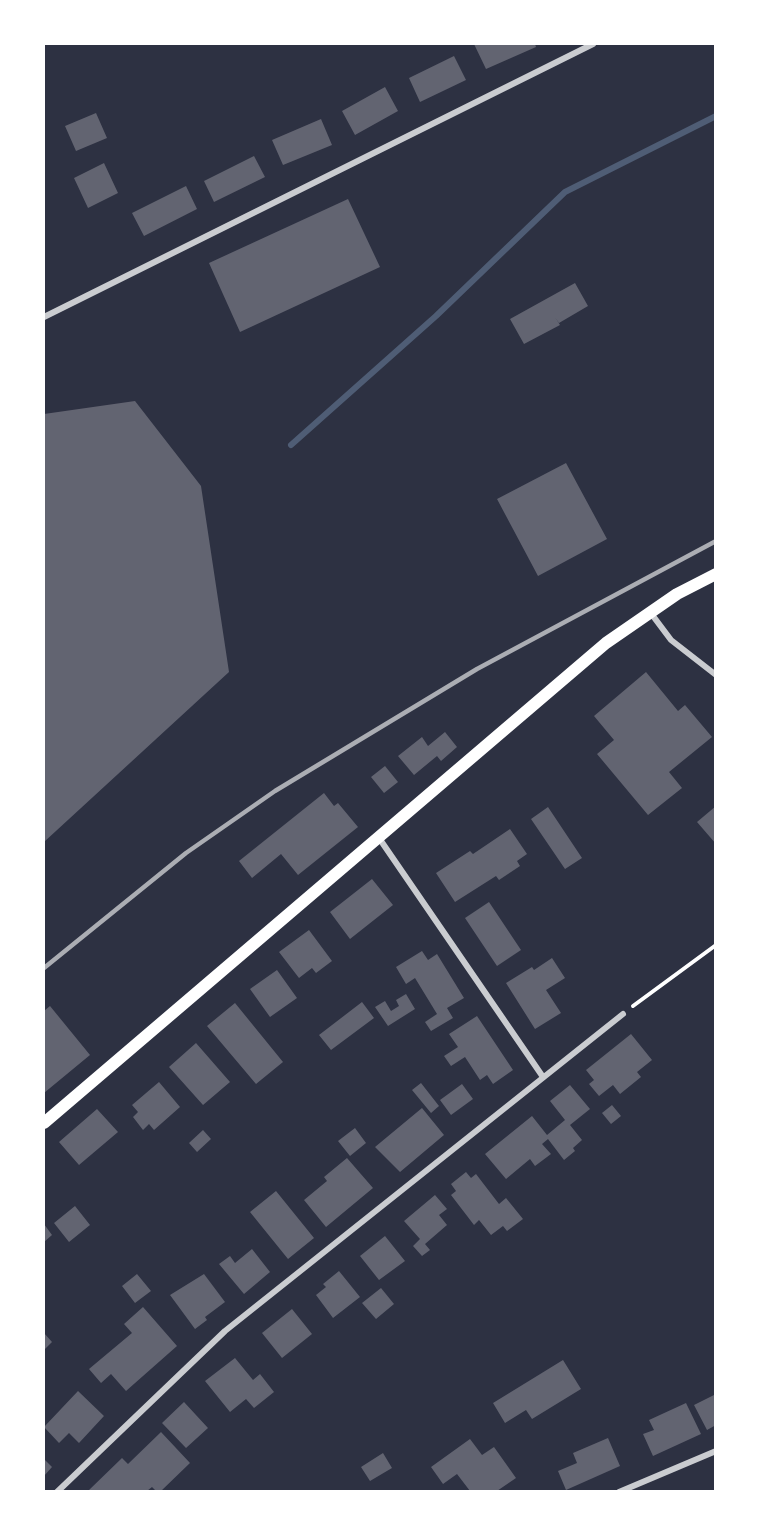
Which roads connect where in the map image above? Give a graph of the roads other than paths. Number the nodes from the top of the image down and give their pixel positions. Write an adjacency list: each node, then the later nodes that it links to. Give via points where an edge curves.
1 (593, 44): 2 (street)
2 (44, 317)
3 (716, 574): 4 (main road)
4 (650, 611): 5 (street, via 671,640); 6 (main road, via 560,682)
5 (716, 675)
6 (379, 838): 8 (street); 9 (main road)
7 (623, 1014): 8 (street)
8 (543, 1077): 11 (street, via 225,1330)
9 (44, 1123)
10 (716, 1451): 12 (street)
11 (57, 1491)
12 (619, 1491)

